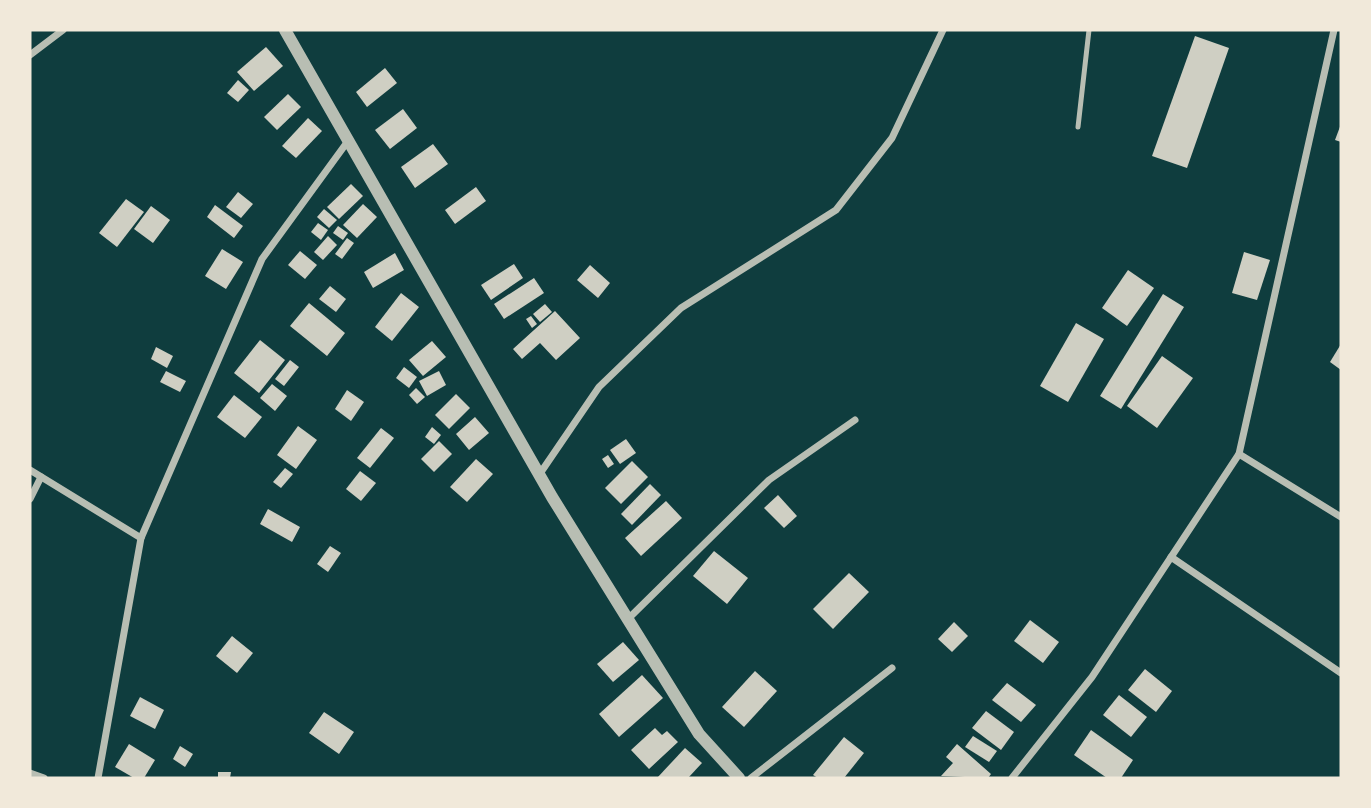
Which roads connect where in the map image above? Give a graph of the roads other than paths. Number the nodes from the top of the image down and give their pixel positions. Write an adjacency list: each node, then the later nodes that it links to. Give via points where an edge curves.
1 (63, 30): 6 (street)
2 (285, 30): 8 (street)
3 (943, 30): 12 (street, via 892,138 835,209 681,309 599,387)
4 (1089, 30): 7 (lane)
5 (1334, 30): 10 (street)
6 (30, 55)
7 (1078, 127)
8 (348, 141): 12 (street); 16 (street, via 262,259)
9 (855, 420): 18 (street, via 769,480)
10 (1238, 454): 15 (street); 17 (street)
11 (30, 470): 13 (street)
12 (539, 475): 18 (street)
13 (41, 477): 14 (street); 16 (street)
14 (30, 499)
15 (1341, 517)
16 (141, 538): 23 (street)
17 (1171, 557): 20 (street); 26 (street, via 1092,677)
18 (628, 619): 24 (street, via 699,734)
19 (892, 668): 25 (street)
20 (1341, 673)
21 (30, 773): 22 (street)
22 (44, 778)
23 (98, 778)
24 (739, 778)
25 (751, 778)
26 (1012, 778)

